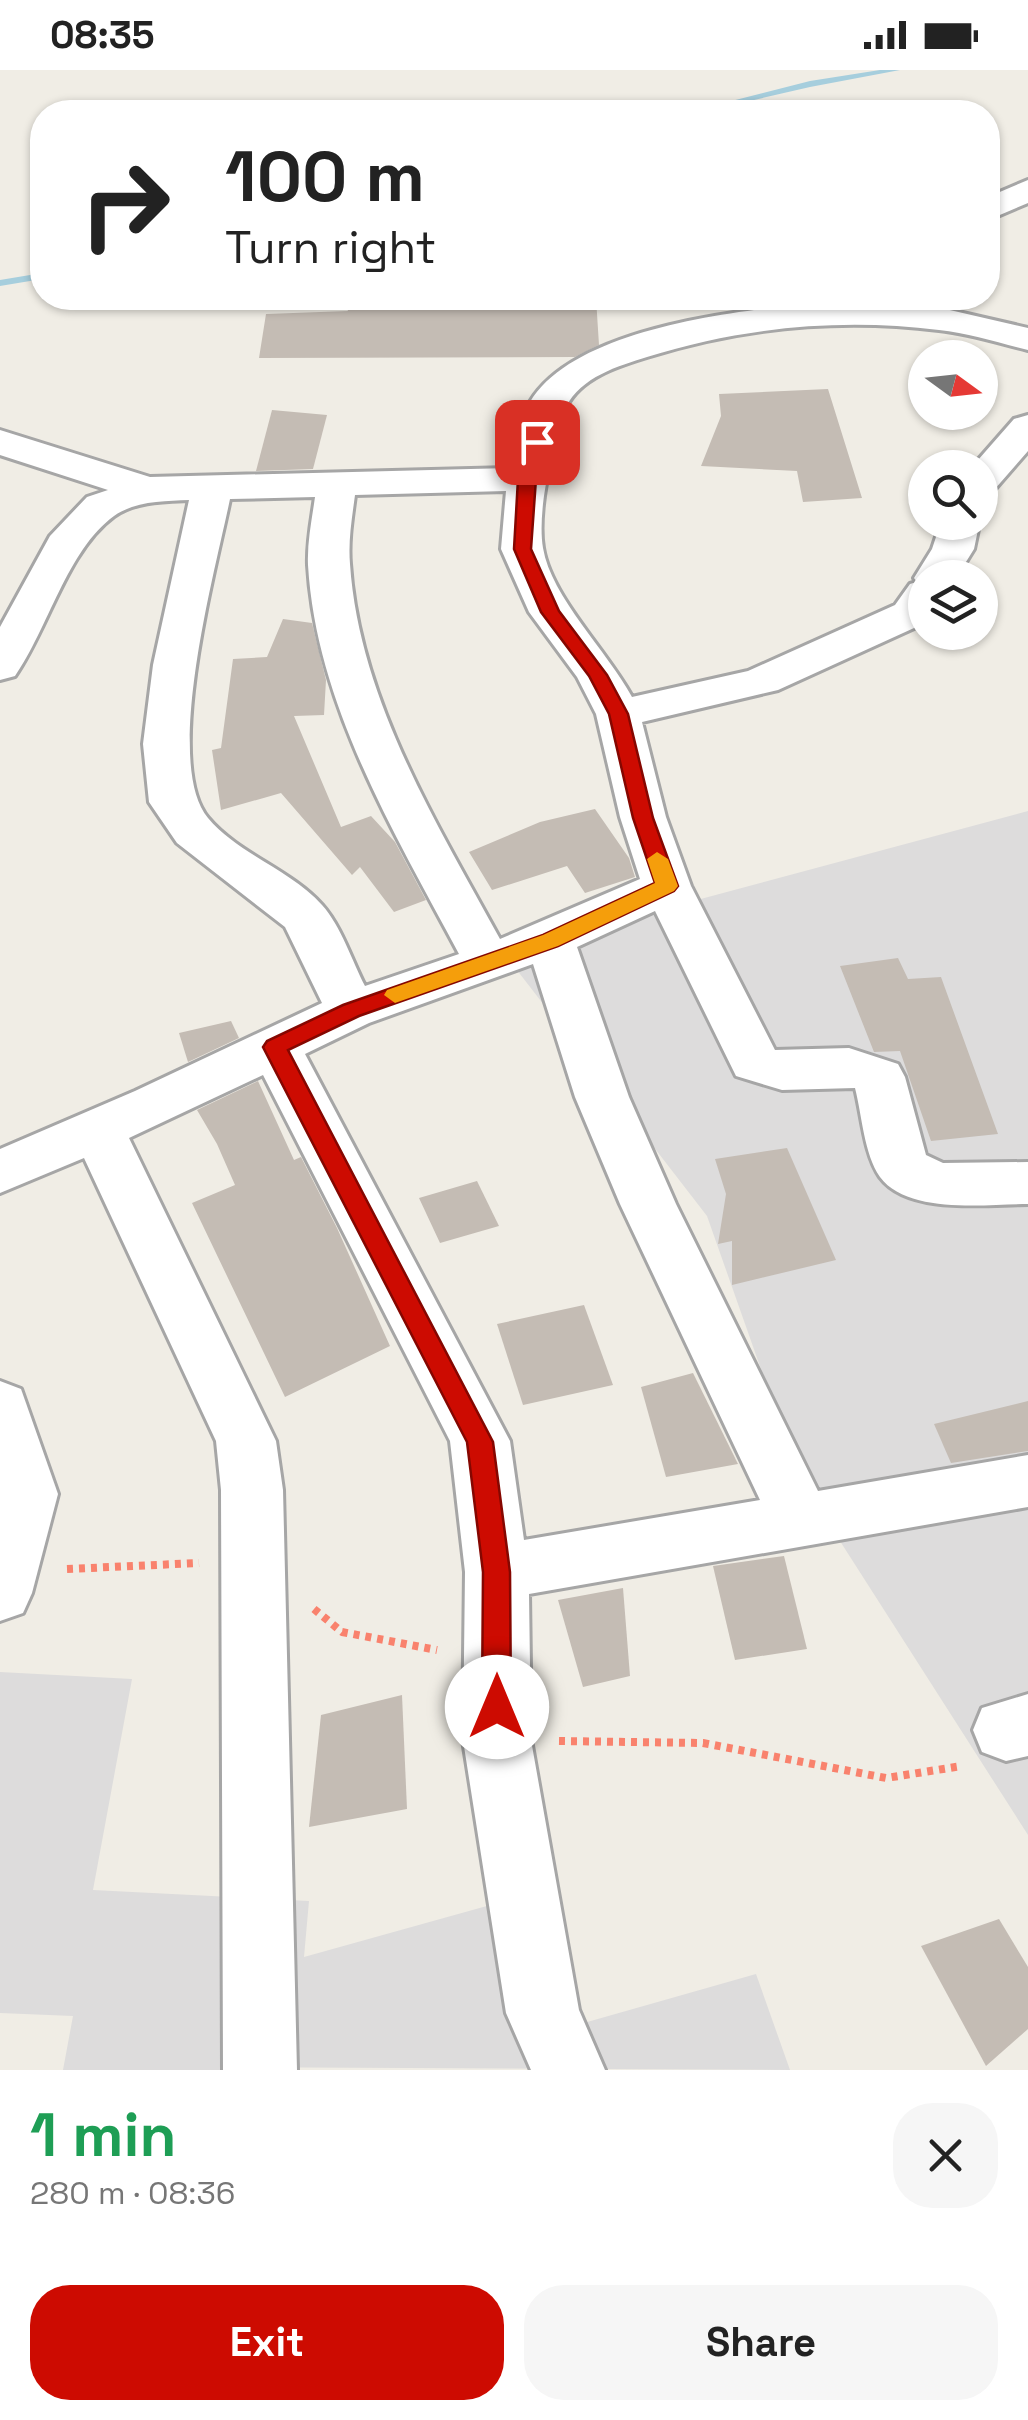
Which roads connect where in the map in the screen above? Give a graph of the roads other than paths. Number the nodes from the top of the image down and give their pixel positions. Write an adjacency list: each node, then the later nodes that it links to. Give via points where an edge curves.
1 (1027, 191): 2 (street)
2 (1000, 204)
3 (806, 310): 9 (street, via 672,336 600,360 546,404)
4 (875, 310): 5 (street)
5 (1028, 340)
6 (1028, 427): 8 (street)
7 (0, 442): 12 (street)
8 (998, 461)
9 (527, 479): 10 (street); 15 (street, via 522,549 550,612)
10 (336, 484): 11 (street); 18 (street, via 329,564 340,628 385,768)
11 (212, 487): 12 (street); 19 (street, via 176,665 166,744 172,802 194,832 305,916)
12 (147, 488): 14 (street, via 101,506 70,536)
13 (908, 615): 15 (street, via 762,681)
14 (0, 667)
15 (618, 714): 16 (street)
16 (667, 886): 17 (street); 23 (street, via 755,1063 772,1070 852,1066 879,1076 901,1165 911,1176)
17 (550, 940): 18 (street); 26 (street, via 602,1097)
18 (488, 962): 19 (street)
19 (351, 1010): 20 (street)
20 (275, 1047): 21 (street); 27 (street, via 480,1442)
21 (98, 1129): 22 (street); 29 (street, via 246,1442)
22 (0, 1172)
23 (1028, 1183)
24 (0, 1406): 28 (street, via 27,1494)
25 (1028, 1481): 26 (street)
26 (800, 1518): 27 (street)
27 (496, 1572): 30 (street, via 497,1740 543,2013)
28 (0, 1593)
29 (260, 2070)
30 (568, 2070)

